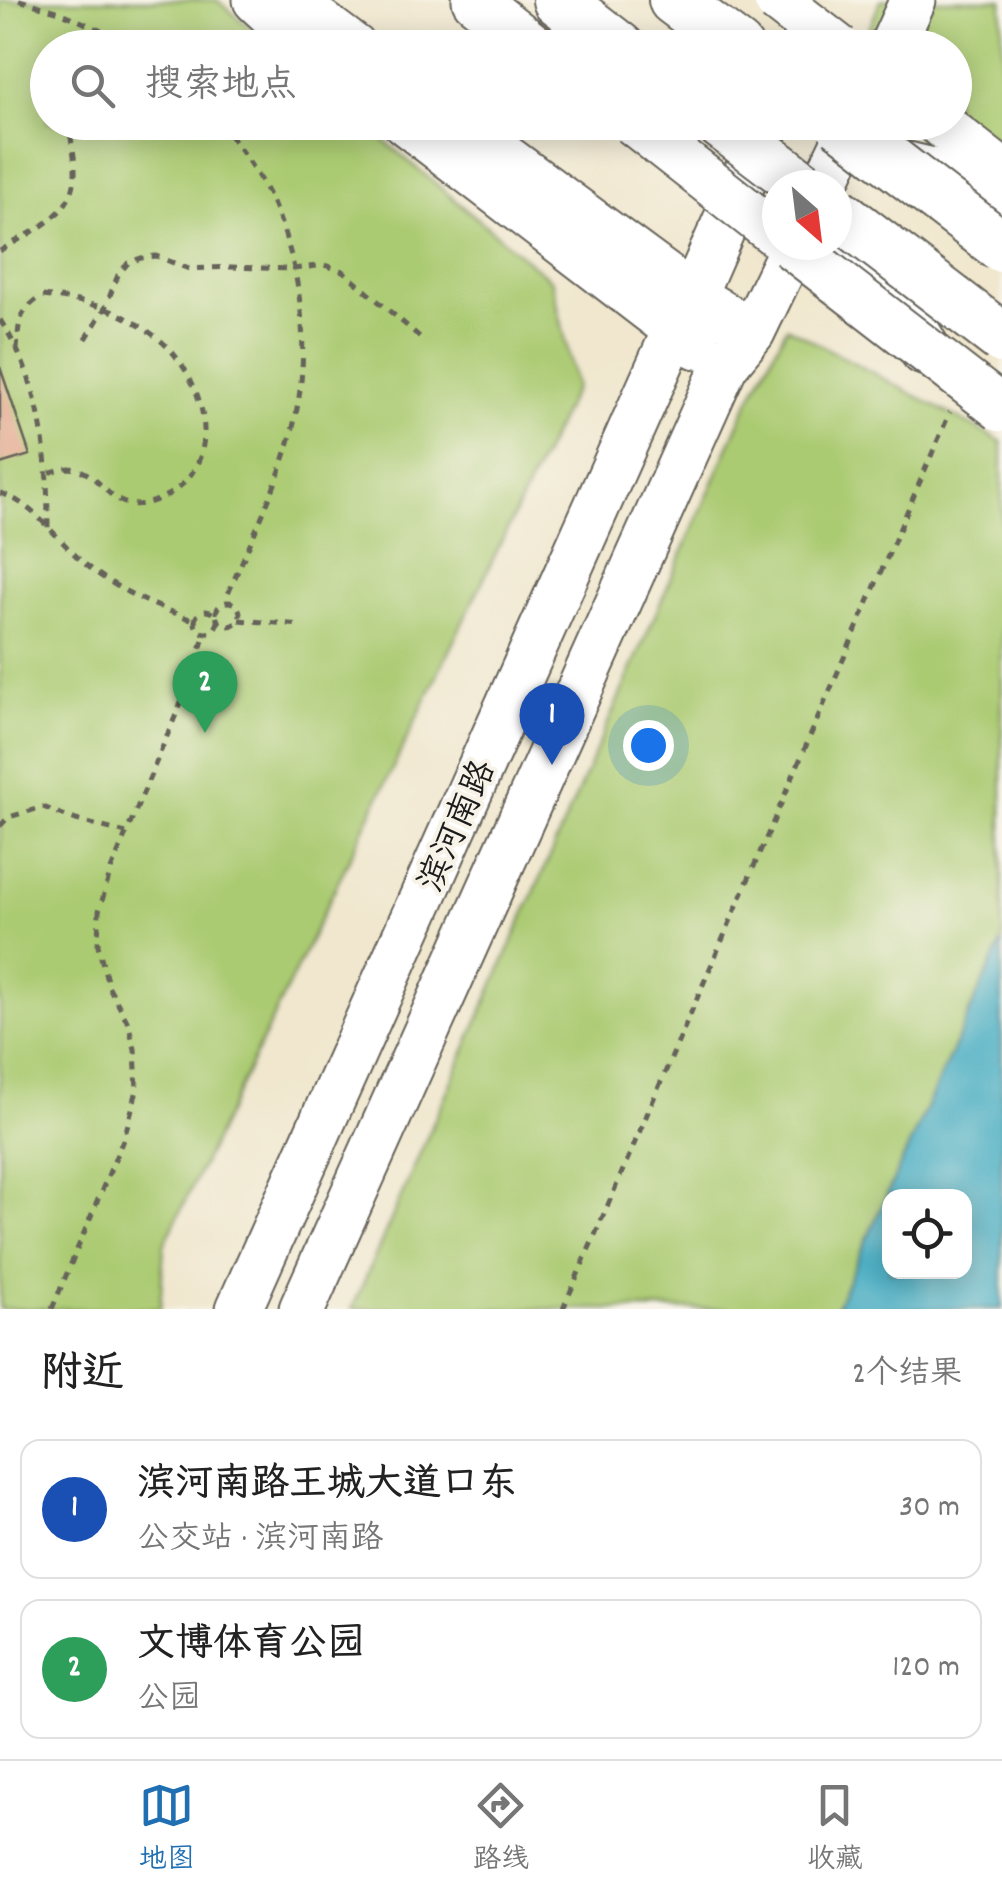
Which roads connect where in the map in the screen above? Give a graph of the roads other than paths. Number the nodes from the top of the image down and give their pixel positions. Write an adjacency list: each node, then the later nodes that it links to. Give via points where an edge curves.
1 (256, 0): 9 (main road)
2 (296, 0): 10 (main road)
3 (475, 0): 11 (main road)
4 (558, 0): 12 (highway)
5 (674, 0): 13 (highway)
6 (777, 0): 15 (main road, bridge)
7 (822, 0): 14 (main road)
8 (913, 0): 16 (main road)
9 (288, 30)
10 (330, 30)
11 (513, 30)
12 (597, 30)
13 (714, 30)
14 (810, 30)
15 (816, 30)
16 (899, 30)
17 (431, 140): 36 (main road)
18 (478, 140): 36 (main road)
19 (656, 140): 31 (main road, bridge)
20 (743, 140): 26 (highway, bridge)
21 (761, 140): 36 (main road, 滨河南路)
22 (850, 140): 27 (main road)
23 (864, 140): 25 (highway, bridge)
24 (961, 140): 28 (main road)
25 (897, 165): 29 (highway); 33 (highway, bridge)
26 (782, 170)
27 (844, 170)
28 (1002, 172)
29 (1002, 190)
30 (852, 218): 37 (highway, bridge)
31 (762, 222)
32 (852, 231): 39 (highway, bridge)
33 (1002, 246)
34 (784, 260): 38 (main road, 滨河南路)
35 (811, 260): 39 (main road, bridge)
36 (684, 314): 38 (main road); 41 (main road, 滨河南路)
37 (1002, 338)
38 (739, 348): 42 (main road, 滨河南路)
39 (926, 350): 40 (main road, bridge)
40 (1002, 409)
41 (239, 1309)
42 (302, 1309)

